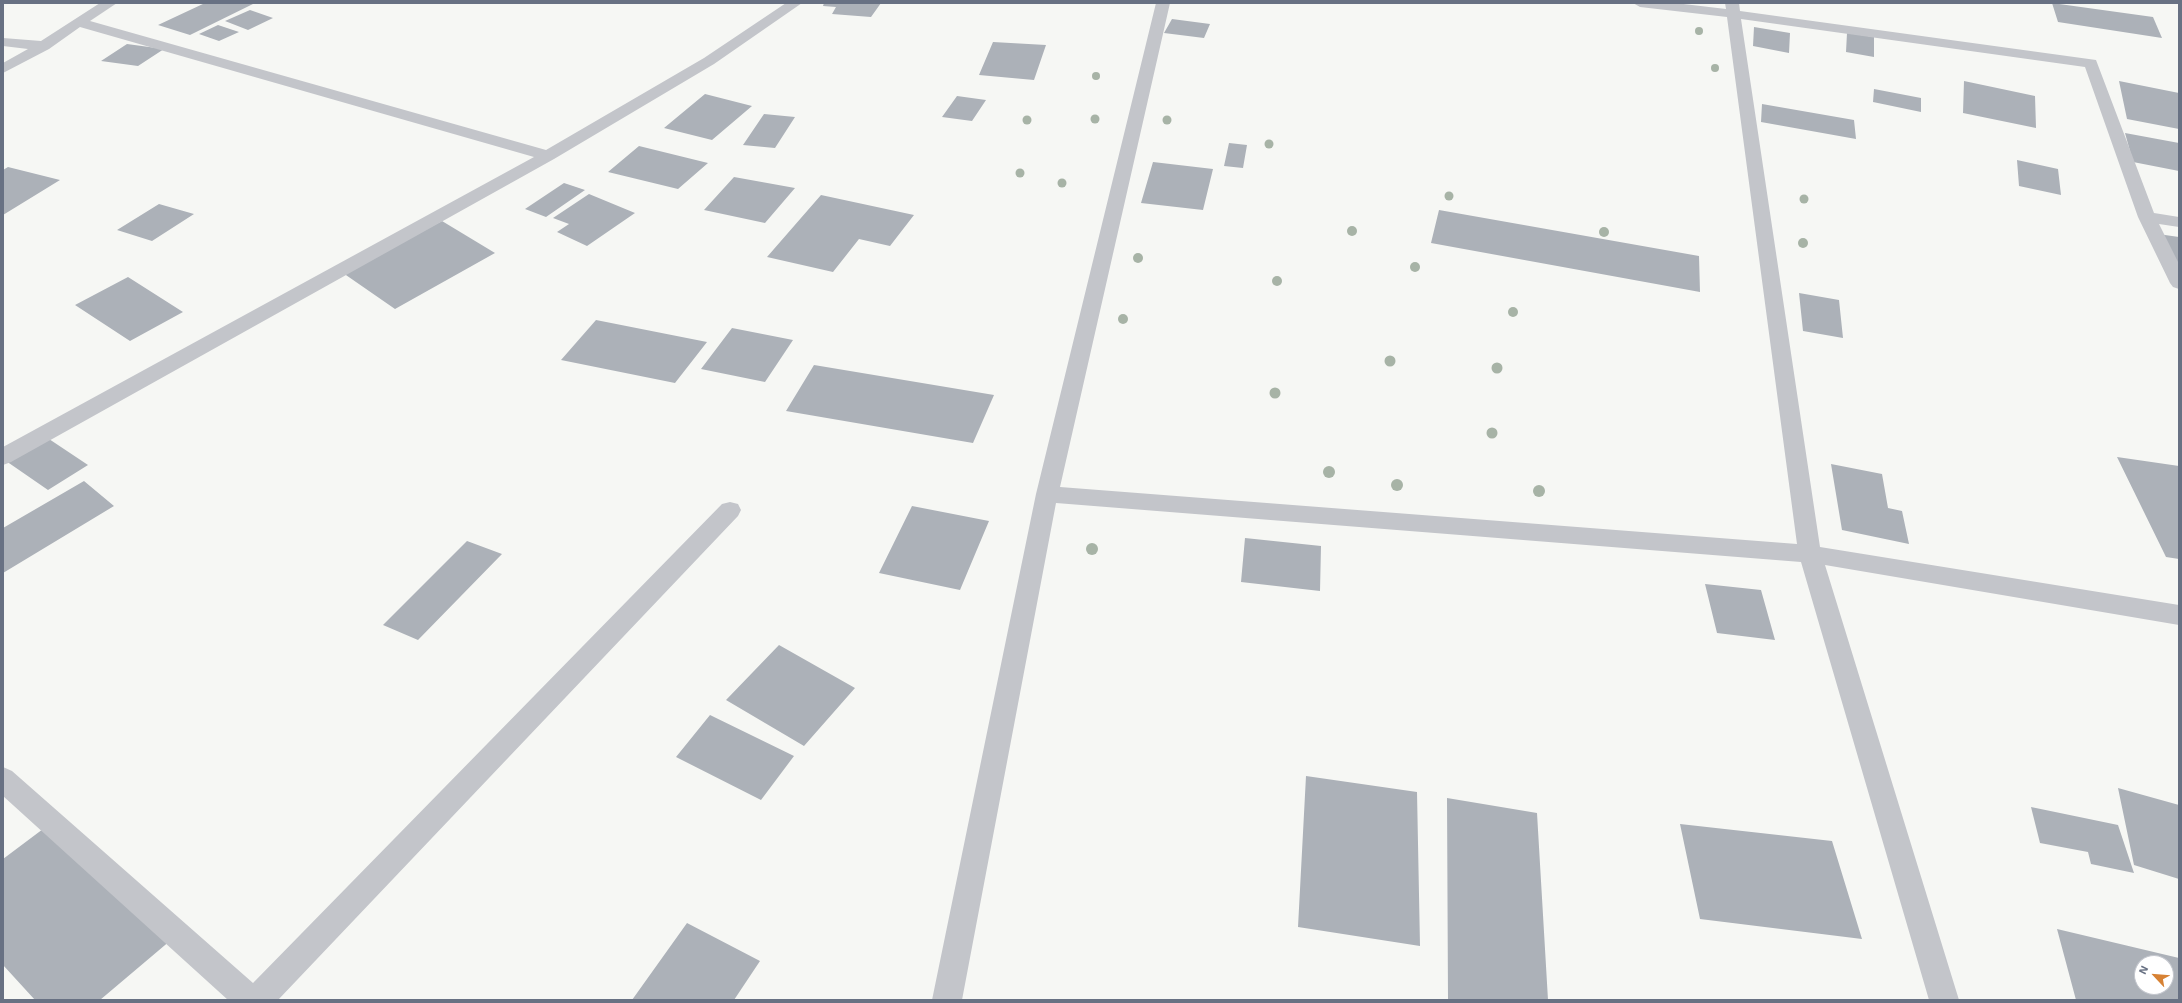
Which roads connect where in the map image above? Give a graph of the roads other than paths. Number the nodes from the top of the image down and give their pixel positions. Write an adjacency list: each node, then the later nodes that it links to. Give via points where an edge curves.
1 (110, 3): 6 (street)
2 (796, 3): 10 (street, via 709,61)
3 (1162, 3): 15 (street)
4 (1640, 3): 5 (street)
5 (1733, 8): 11 (street, via 2091,62); 17 (street)
6 (78, 22): 8 (street); 10 (street)
7 (3, 42): 8 (street)
8 (44, 46): 9 (street)
9 (3, 69)
10 (548, 156): 14 (street)
11 (2147, 217): 12 (street); 13 (street)
12 (2179, 222)
13 (2179, 283)
14 (3, 457)
15 (1047, 494): 17 (street); 22 (street)
16 (730, 510): 21 (street)
17 (1810, 554): 18 (street); 23 (street)
18 (2179, 615)
19 (3, 779): 20 (street)
20 (250, 1000)
21 (257, 1000)
22 (947, 1000)
23 (1944, 1000)

